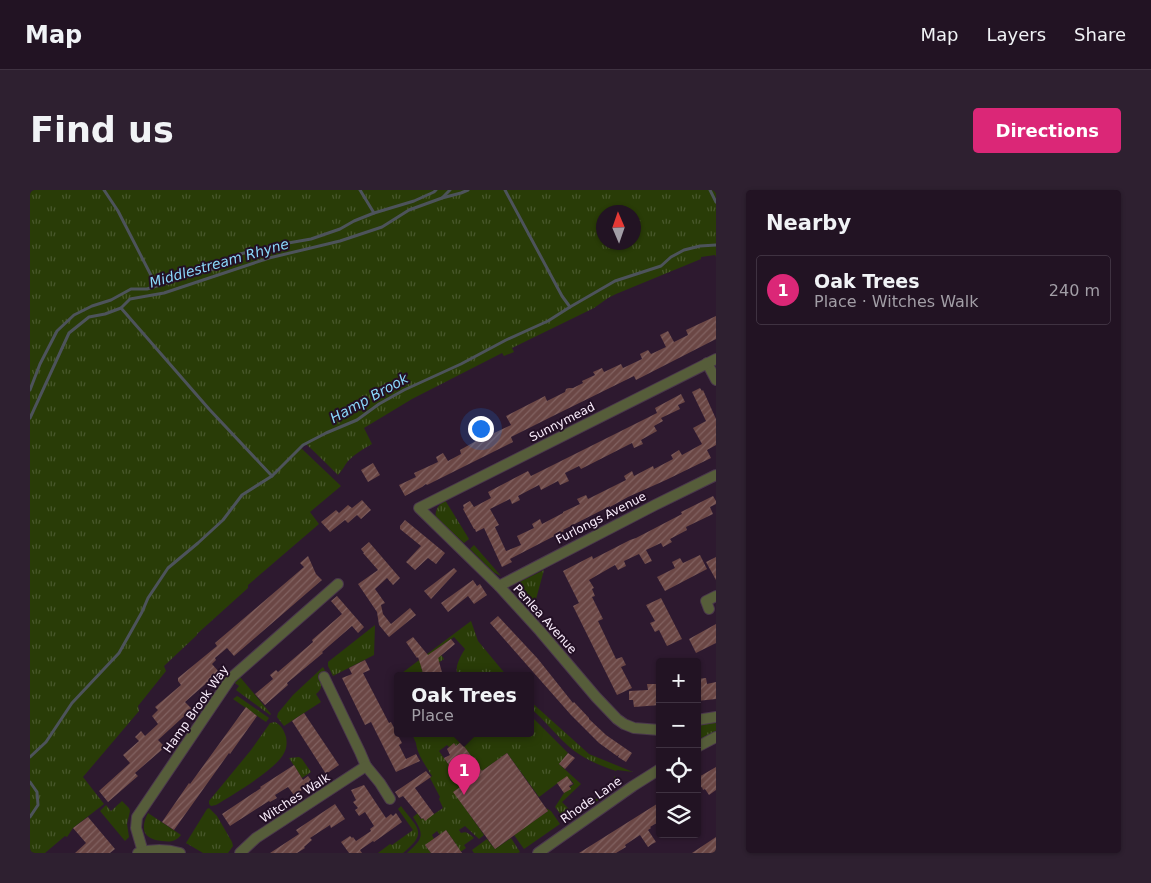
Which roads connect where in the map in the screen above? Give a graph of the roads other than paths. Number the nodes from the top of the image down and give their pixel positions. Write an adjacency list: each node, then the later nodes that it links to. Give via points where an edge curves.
1 (712, 361): 2 (street); 4 (street, Sunnymead)
2 (716, 380)
3 (716, 475): 6 (street, Furlongs Avenue)
4 (419, 508): 6 (street, Penlea Avenue)
5 (338, 584): 18 (street, Hamp Brook Way, via 230,678 136,817)
6 (499, 586): 12 (street, Penlea Avenue, via 617,719 629,726)
7 (716, 596): 8 (street, via 706,601)
8 (709, 609)
9 (324, 678): 15 (street)
10 (716, 717): 11 (street)
11 (701, 719)
12 (656, 730)
13 (716, 737): 14 (street)
14 (701, 745)
15 (366, 766): 17 (street); 20 (street, Witches Walk, via 256,838)
16 (656, 772): 21 (street, Rhode Lane)
17 (390, 799)
18 (141, 852): 19 (street, via 163,850)
19 (180, 853)
20 (240, 853)
21 (538, 853)

